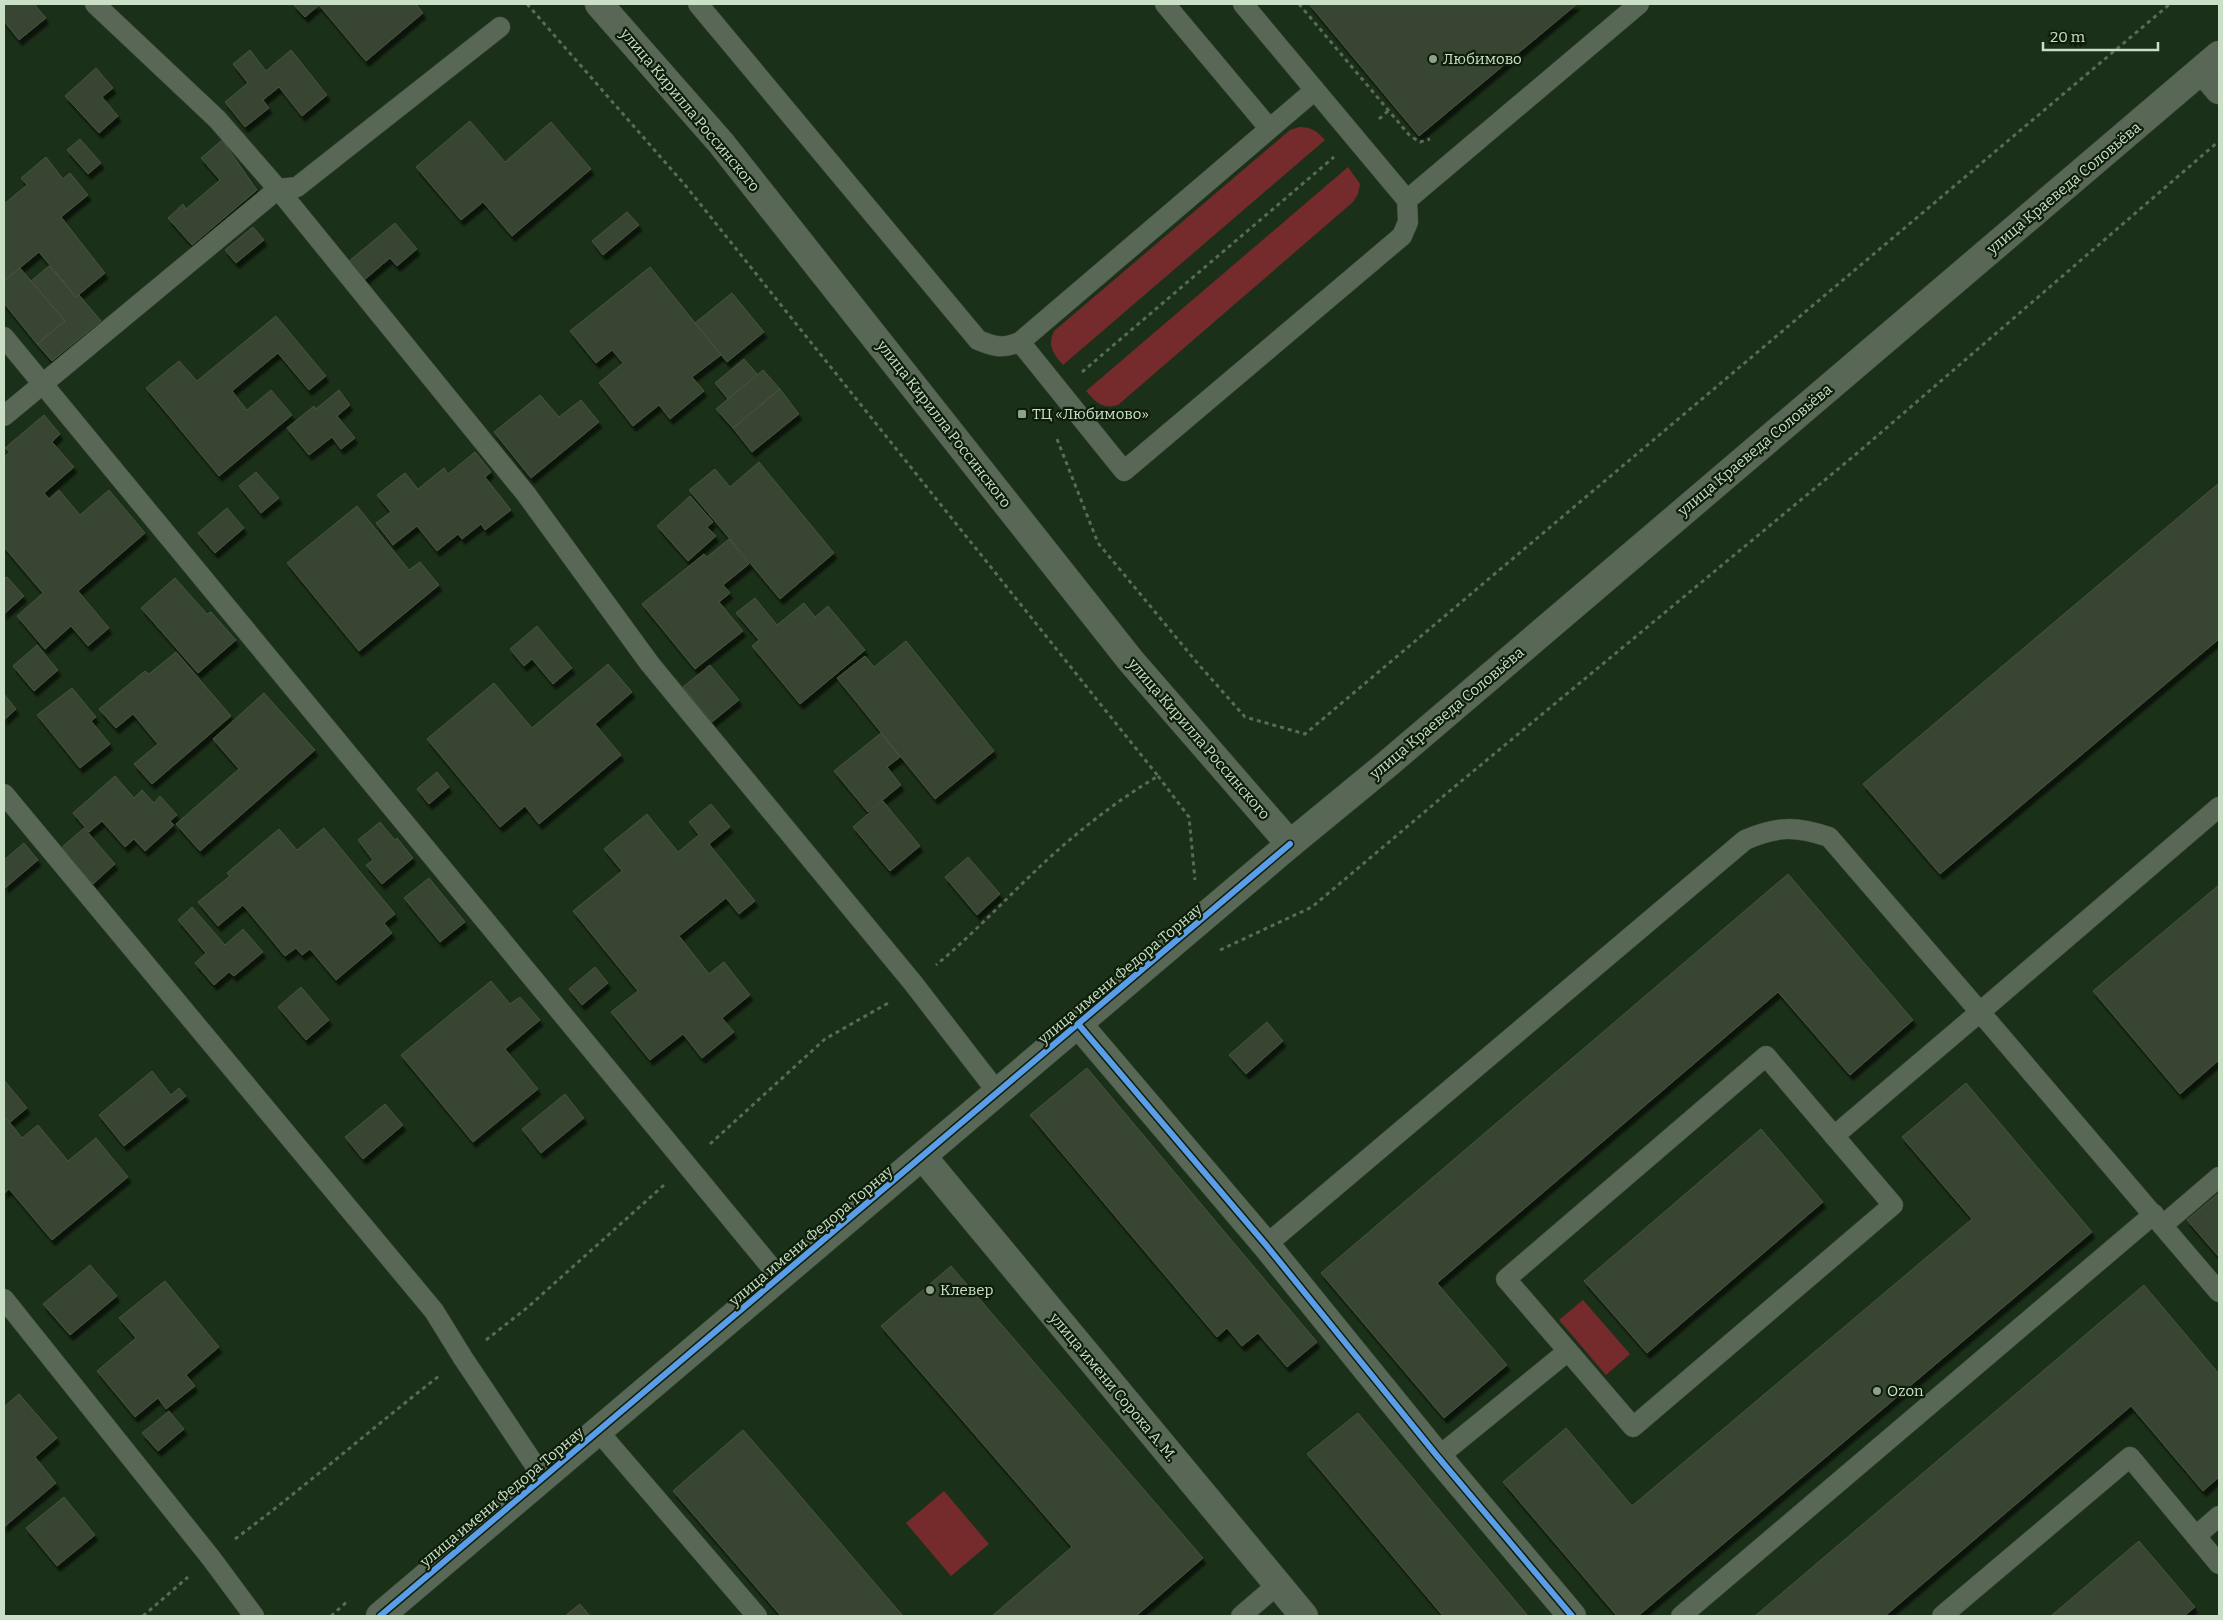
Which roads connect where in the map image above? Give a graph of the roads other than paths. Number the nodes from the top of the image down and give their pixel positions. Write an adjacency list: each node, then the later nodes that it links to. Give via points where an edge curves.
1 (96, 4): 11 (lane, via 217,118)
2 (599, 4): 19 (street, улица Кирилла Россинского, via 721,143 1132,661)
3 (698, 4): 14 (lane, via 978,340 1006,348)
4 (1166, 4): 10 (lane)
5 (1243, 4): 9 (lane)
6 (1639, 4): 12 (lane)
7 (500, 27): 11 (lane, via 298,187)
8 (2214, 71): 19 (street, улица Краеведа Соловьёва)
9 (1315, 90): 10 (lane); 12 (lane)
10 (1269, 128): 14 (lane)
11 (278, 189): 15 (lane); 23 (lane, via 526,494 650,664 913,984)
12 (1407, 200): 14 (lane, via 1408,222 1402,236 1124,471)
13 (4, 337): 15 (lane)
14 (1020, 342)
15 (43, 384): 16 (lane); 29 (lane)
16 (4, 416)
17 (4, 794): 35 (lane, via 434,1311)
18 (2219, 807): 21 (lane)
19 (1290, 844): 20 (street, улица Краеведа Соловьёва)
20 (1257, 873): 22 (street, улица имени Федора Торнау)
21 (1980, 1012): 24 (lane); 27 (lane); 28 (lane, via 1829,837 1803,829 1768,830 1745,840)
22 (1079, 1025): 23 (street, улица имени Федора Торнау); 28 (street)
23 (998, 1093): 25 (street, улица имени Федора Торнау)
24 (1834, 1136): 32 (lane, via 1893,1205 1633,1427); 32 (lane, via 1766,1056 1506,1278)
25 (922, 1158): 29 (street, улица имени Федора Торнау); 39 (street, улица имени Сорока А. М.)
26 (2219, 1177): 27 (lane)
27 (2158, 1219): 30 (lane); 46 (lane)
28 (1266, 1245): 34 (street)
29 (780, 1278): 33 (street, улица имени Федора Торнау)
30 (2219, 1292)
31 (4, 1299): 40 (lane)
32 (1568, 1352): 34 (lane)
33 (599, 1432): 35 (street, улица имени Федора Торнау); 42 (lane)
34 (1438, 1457): 45 (street)
35 (544, 1479): 41 (street, улица имени Федора Торнау)
36 (2219, 1516): 37 (lane)
37 (2196, 1536): 38 (lane); 47 (lane, via 2130,1457)
38 (2219, 1564)
39 (1277, 1585): 43 (lane); 44 (street, улица имени Сорока А. М.)
40 (254, 1616)
41 (380, 1616)
42 (757, 1616)
43 (1242, 1616)
44 (1304, 1616)
45 (1572, 1616)
46 (1681, 1616)
47 (1942, 1616)

